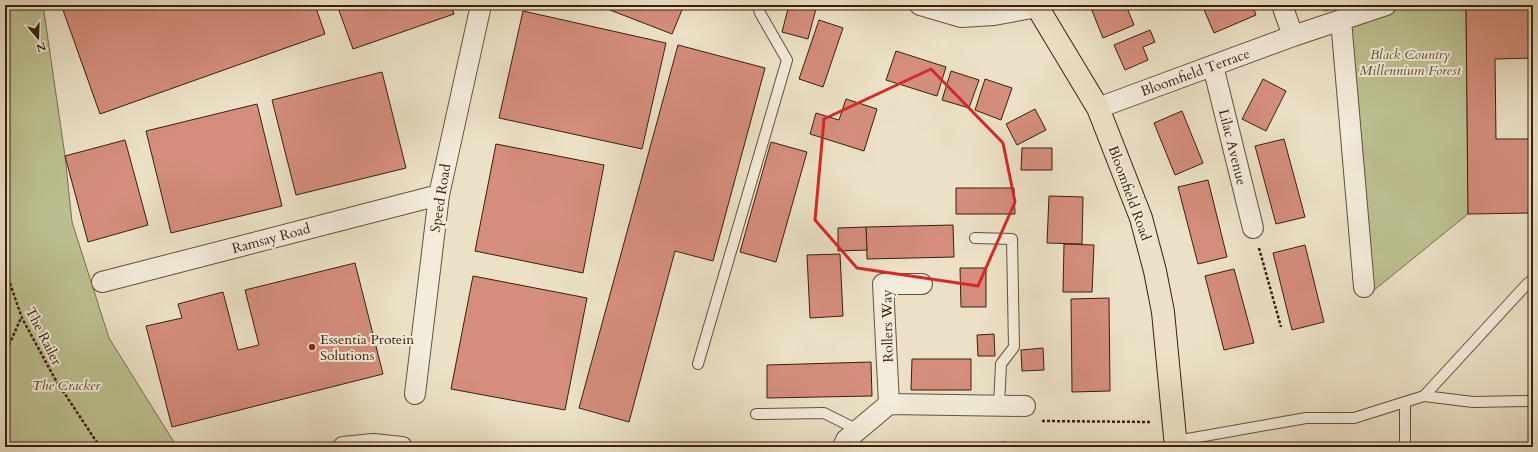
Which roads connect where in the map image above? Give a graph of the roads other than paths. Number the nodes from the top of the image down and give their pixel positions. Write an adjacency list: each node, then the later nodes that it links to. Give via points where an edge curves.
1 (481, 5): 11 (street, Speed Road)
2 (758, 5): 18 (lane, via 787,60)
3 (920, 5): 6 (street, via 961,17 994,15)
4 (1282, 5): 8 (street)
5 (1386, 5): 7 (street, Bloomfield Terrace)
6 (1037, 6): 10 (main road, Bloomfield Road)
7 (1341, 20): 8 (street, Bloomfield Terrace); 17 (street)
8 (1293, 36): 9 (street, Bloomfield Terrace)
9 (1213, 66): 10 (street, Bloomfield Terrace); 12 (street, Lilac Avenue)
10 (1098, 108): 28 (main road, Bloomfield Road, via 1141,218 1155,271 1163,312)
11 (439, 195): 15 (street, Ramsay Road); 19 (street, Speed Road)
12 (1253, 228)
13 (975, 238): 24 (lane, via 1012,239 1014,347 1001,364)
14 (1533, 280): 20 (lane)
15 (102, 282)
16 (922, 284): 23 (street, Rollers Way, via 883,284)
17 (1364, 287)
18 (698, 364)
19 (415, 394)
20 (1424, 396): 21 (lane, via 1473,402); 22 (lane)
21 (1533, 401)
22 (1404, 402): 28 (lane, via 1354,418 1306,418); 29 (lane)
23 (889, 404): 24 (street); 27 (street)
24 (999, 405): 25 (street)
25 (1025, 406)
26 (756, 414): 27 (lane, via 824,413)
27 (858, 430): 32 (street, via 846,440)
28 (1176, 437)
29 (1405, 446)
30 (343, 447): 31 (street, via 373,444)
31 (402, 447)
32 (843, 447)

